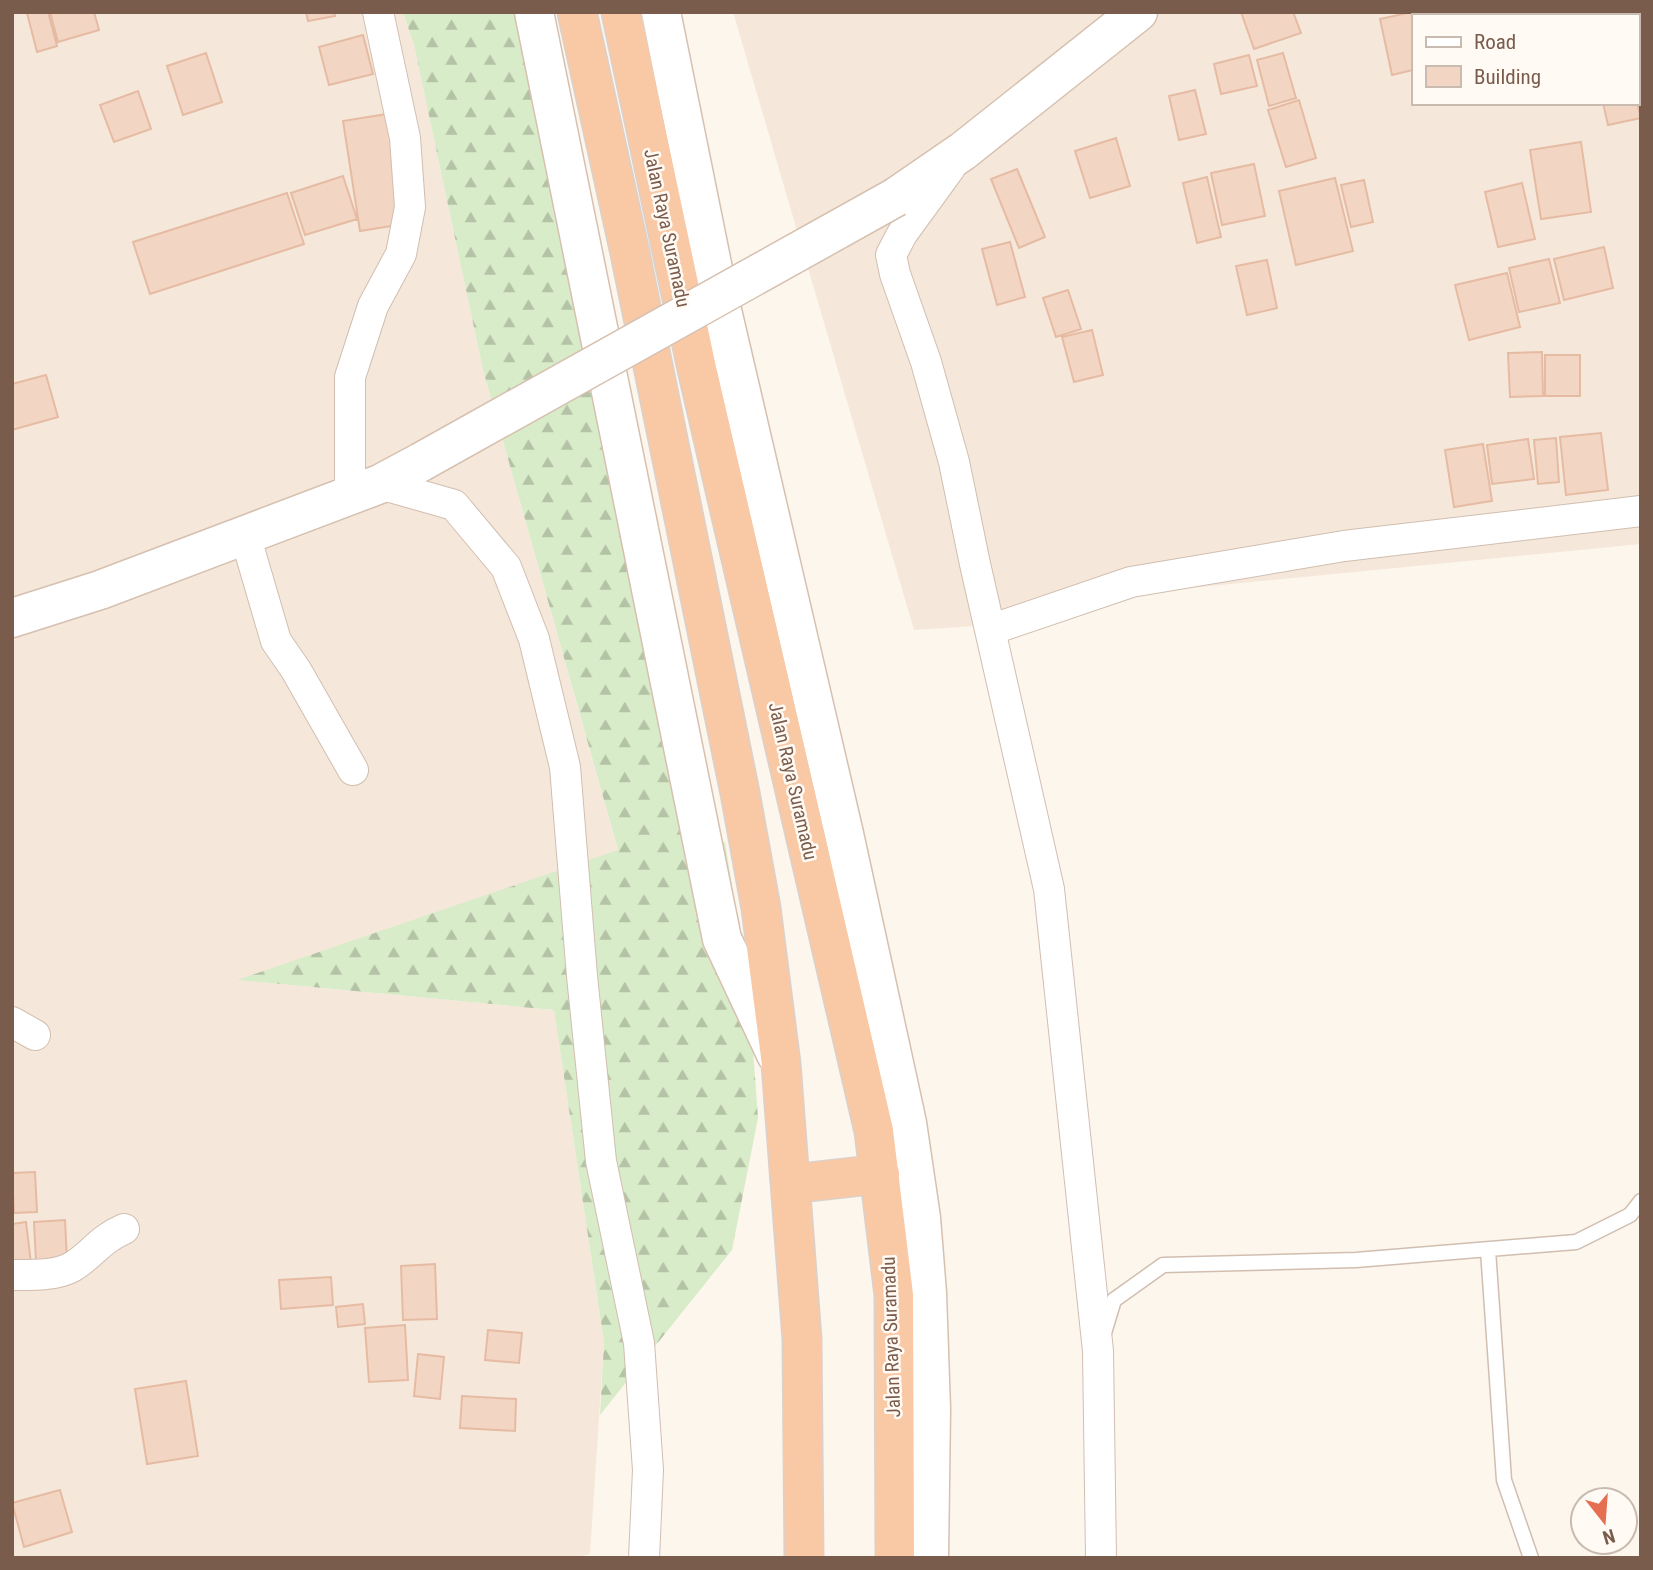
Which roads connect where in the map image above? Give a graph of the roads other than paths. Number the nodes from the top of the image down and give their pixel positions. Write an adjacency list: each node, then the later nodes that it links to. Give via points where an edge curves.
1 (378, 12): 10 (street, via 405,138 410,207 401,254 373,306 350,377)
2 (534, 12): 16 (main road, via 722,939)
3 (577, 12): 16 (highway, via 740,793 761,908)
4 (621, 12): 8 (highway, Jalan Raya Suramadu)
5 (661, 12): 9 (main road, Jalan Raya Suramadu)
6 (1138, 12): 7 (main road)
7 (963, 150): 10 (main road, bridge, via 896,197); 14 (street, via 891,255 954,463)
8 (670, 246): 9 (main road); 17 (highway, Jalan Raya Suramadu, via 874,1131)
9 (717, 289): 27 (main road, Jalan Raya Suramadu, via 907,1123 927,1293 932,1409)
10 (365, 490): 12 (main road); 24 (street, via 454,505 506,567 534,639 565,767 601,1161 639,1343 648,1470)
11 (1641, 511): 14 (street, via 1344,546 1132,582)
12 (245, 535): 13 (main road); 15 (street, via 276,640)
13 (12, 618)
14 (990, 630): 23 (street, via 1049,889)
15 (353, 770)
16 (781, 1064): 18 (highway)
17 (880, 1174): 18 (highway); 26 (highway, Jalan Raya Suramadu, via 894,1295)
18 (791, 1184): 25 (highway, via 802,1339)
19 (1641, 1201): 21 (lane, via 1630,1215 1576,1242)
20 (124, 1229): 22 (street, via 107,1236 68,1270)
21 (1488, 1250): 23 (lane, via 1163,1265 1114,1300); 29 (lane, via 1504,1480)
22 (12, 1275)
23 (1098, 1351): 28 (street)
24 (643, 1558)
25 (804, 1558)
26 (895, 1558)
27 (929, 1558)
28 (1101, 1558)
29 (1531, 1558)

